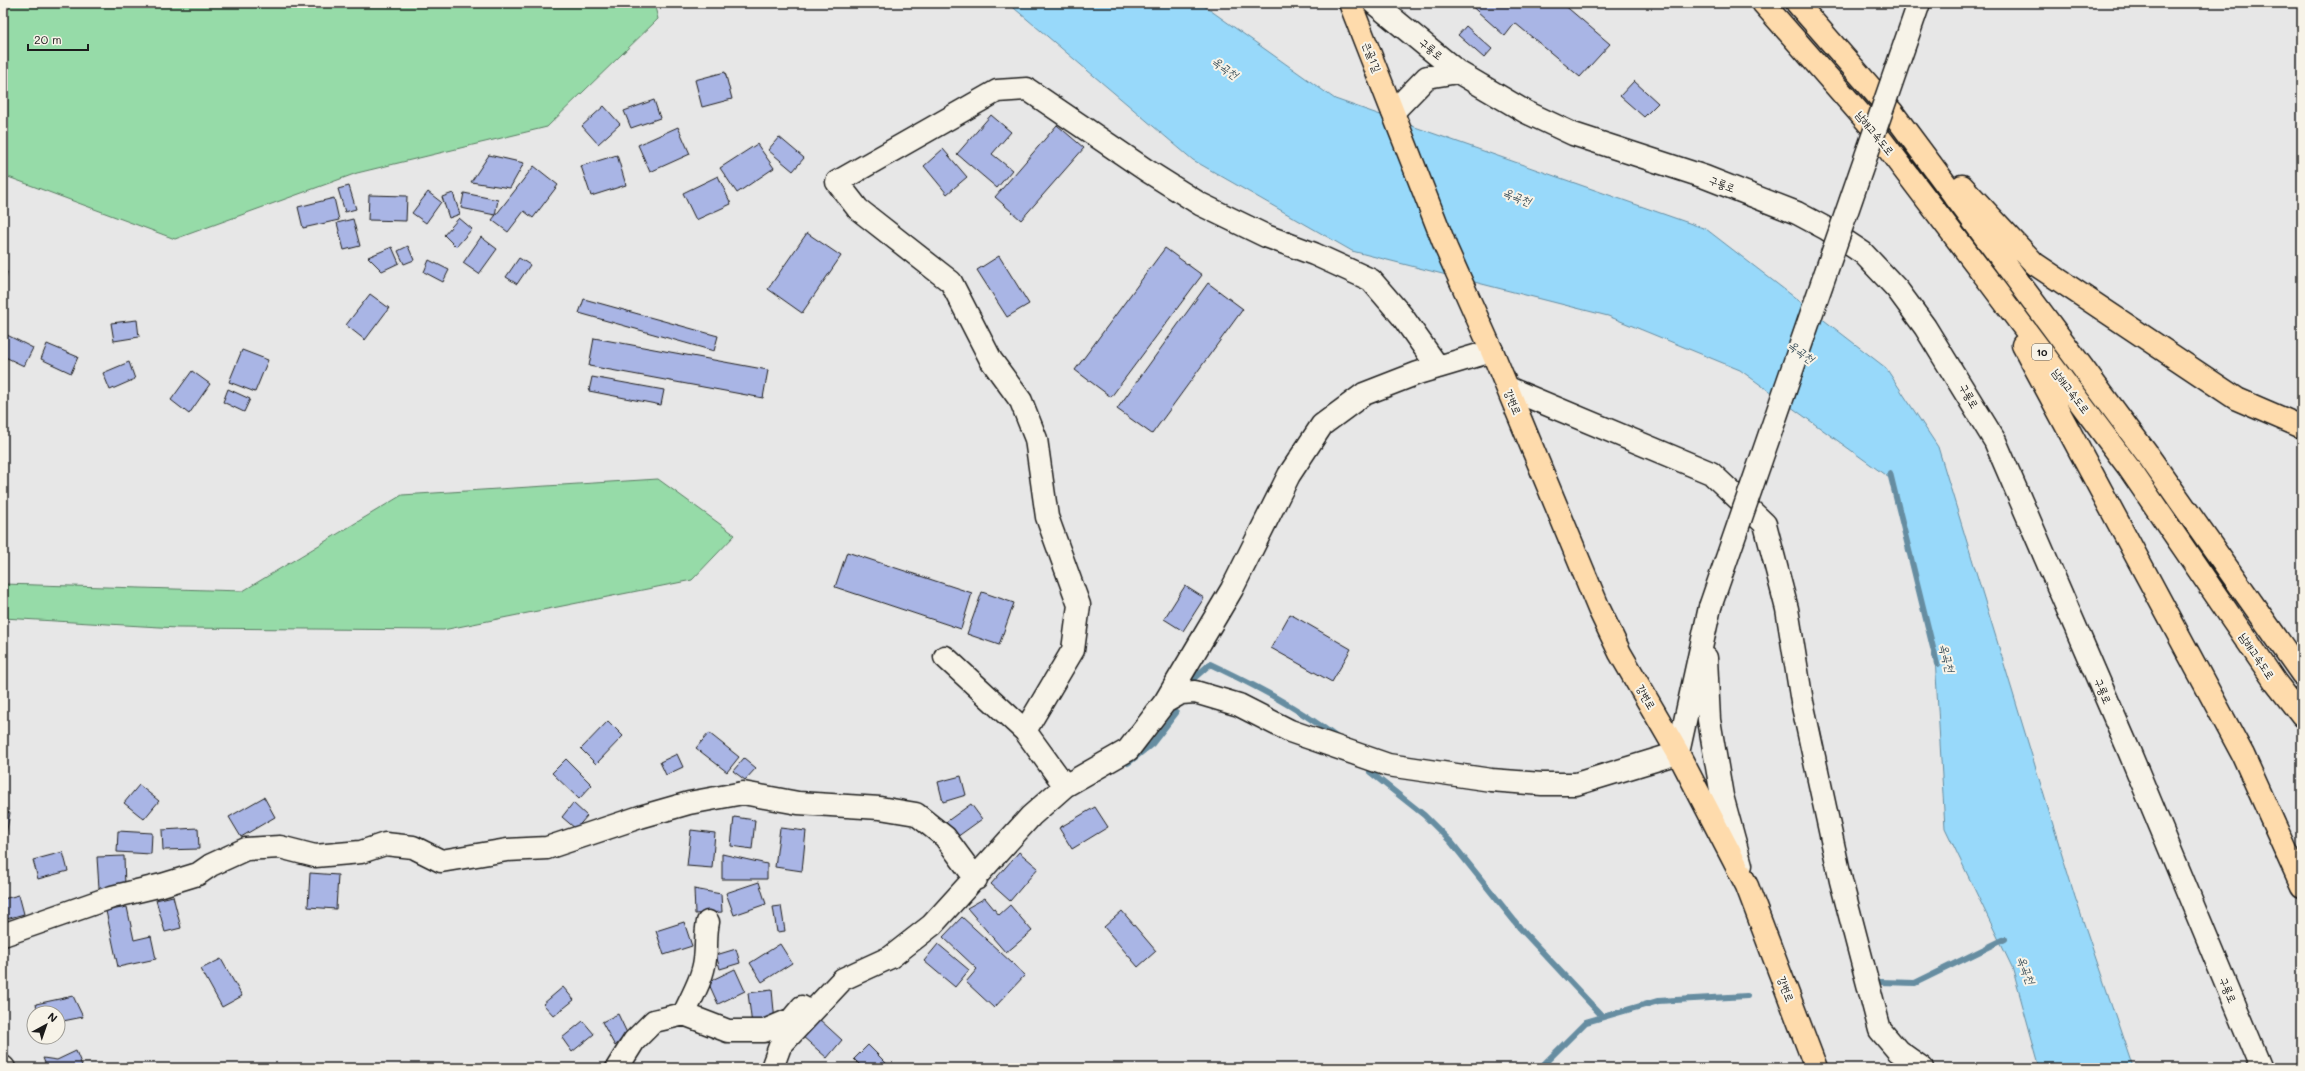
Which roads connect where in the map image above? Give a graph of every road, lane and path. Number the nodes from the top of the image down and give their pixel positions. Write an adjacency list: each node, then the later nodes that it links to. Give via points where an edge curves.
1 (1350, 3): 7 (main road, 큰골1길)
2 (1374, 3): 6 (street, 구룡로)
3 (1762, 3): 9 (main road, 남해고속도로 / 10, via 1870,126)
4 (1797, 3): 8 (main road, 10)
5 (1919, 3): 15 (street, bridge, via 1710,606)
6 (1458, 72): 7 (street, via 1427,77); 34 (street, 구룡로, via 1526,112 1574,134 1705,177 1797,213 1827,229 1862,253 1897,289 1925,327 1994,441 2127,746)
7 (1393, 112): 10 (main road, 큰골1길, via 1446,248)
8 (1892, 112): 14 (main road, via 2035,264 2237,398); 17 (main road, 10, via 2147,454)
9 (1991, 284): 19 (main road, 남해고속도로 / 10, via 2129,468 2276,683); 25 (main road, via 2243,755)
10 (1479, 324): 11 (main road, 강변로)
11 (1492, 351): 12 (street); 13 (main road, 강변로)
12 (1438, 367): 18 (street, via 1364,394 1322,425 1289,475 1232,589); 20 (street, via 1402,316 1370,280 1314,254 1266,236 1200,204 1027,89 997,91 837,182 858,208 951,282 990,360 1021,401 1036,439 1048,517 1079,605 1073,650)
13 (1508, 388): 21 (main road, 강변로, via 1599,609 1620,653); 33 (street, via 1711,473 1765,524 1787,609 1802,702 1841,880 1880,1030 1898,1051)
14 (2302, 427)
15 (1705, 628): 21 (street); 24 (street, via 1709,720 1722,796)
16 (945, 657): 20 (street)
17 (2302, 674)
18 (1164, 702): 21 (street, via 1181,693 1195,692 1239,705 1290,731 1388,765 1491,780 1576,784); 22 (street, via 1128,750)
19 (2302, 716)
20 (1024, 731): 22 (street)
21 (1678, 753): 24 (main road, 강변로)
22 (1065, 786): 23 (street, via 1031,816)
23 (976, 879): 27 (street, via 945,837 916,814 880,808 798,803 743,793 689,803 547,848 507,850 441,861 413,847 385,844 361,852 315,856 280,847 246,849 198,874 112,897); 28 (street, via 932,925 891,957)
24 (1747, 886): 32 (main road, 강변로)
25 (2302, 886)
26 (708, 922): 29 (street, via 704,936 705,958 701,978)
27 (3, 935)
28 (843, 979): 29 (street, via 816,991 792,1019 764,1031 728,1031); 31 (street, via 780,1046)
29 (684, 1014): 30 (street, via 654,1021 634,1041)
30 (617, 1068)
31 (772, 1068)
32 (1816, 1068)
33 (1922, 1068)
34 (2261, 1068)

